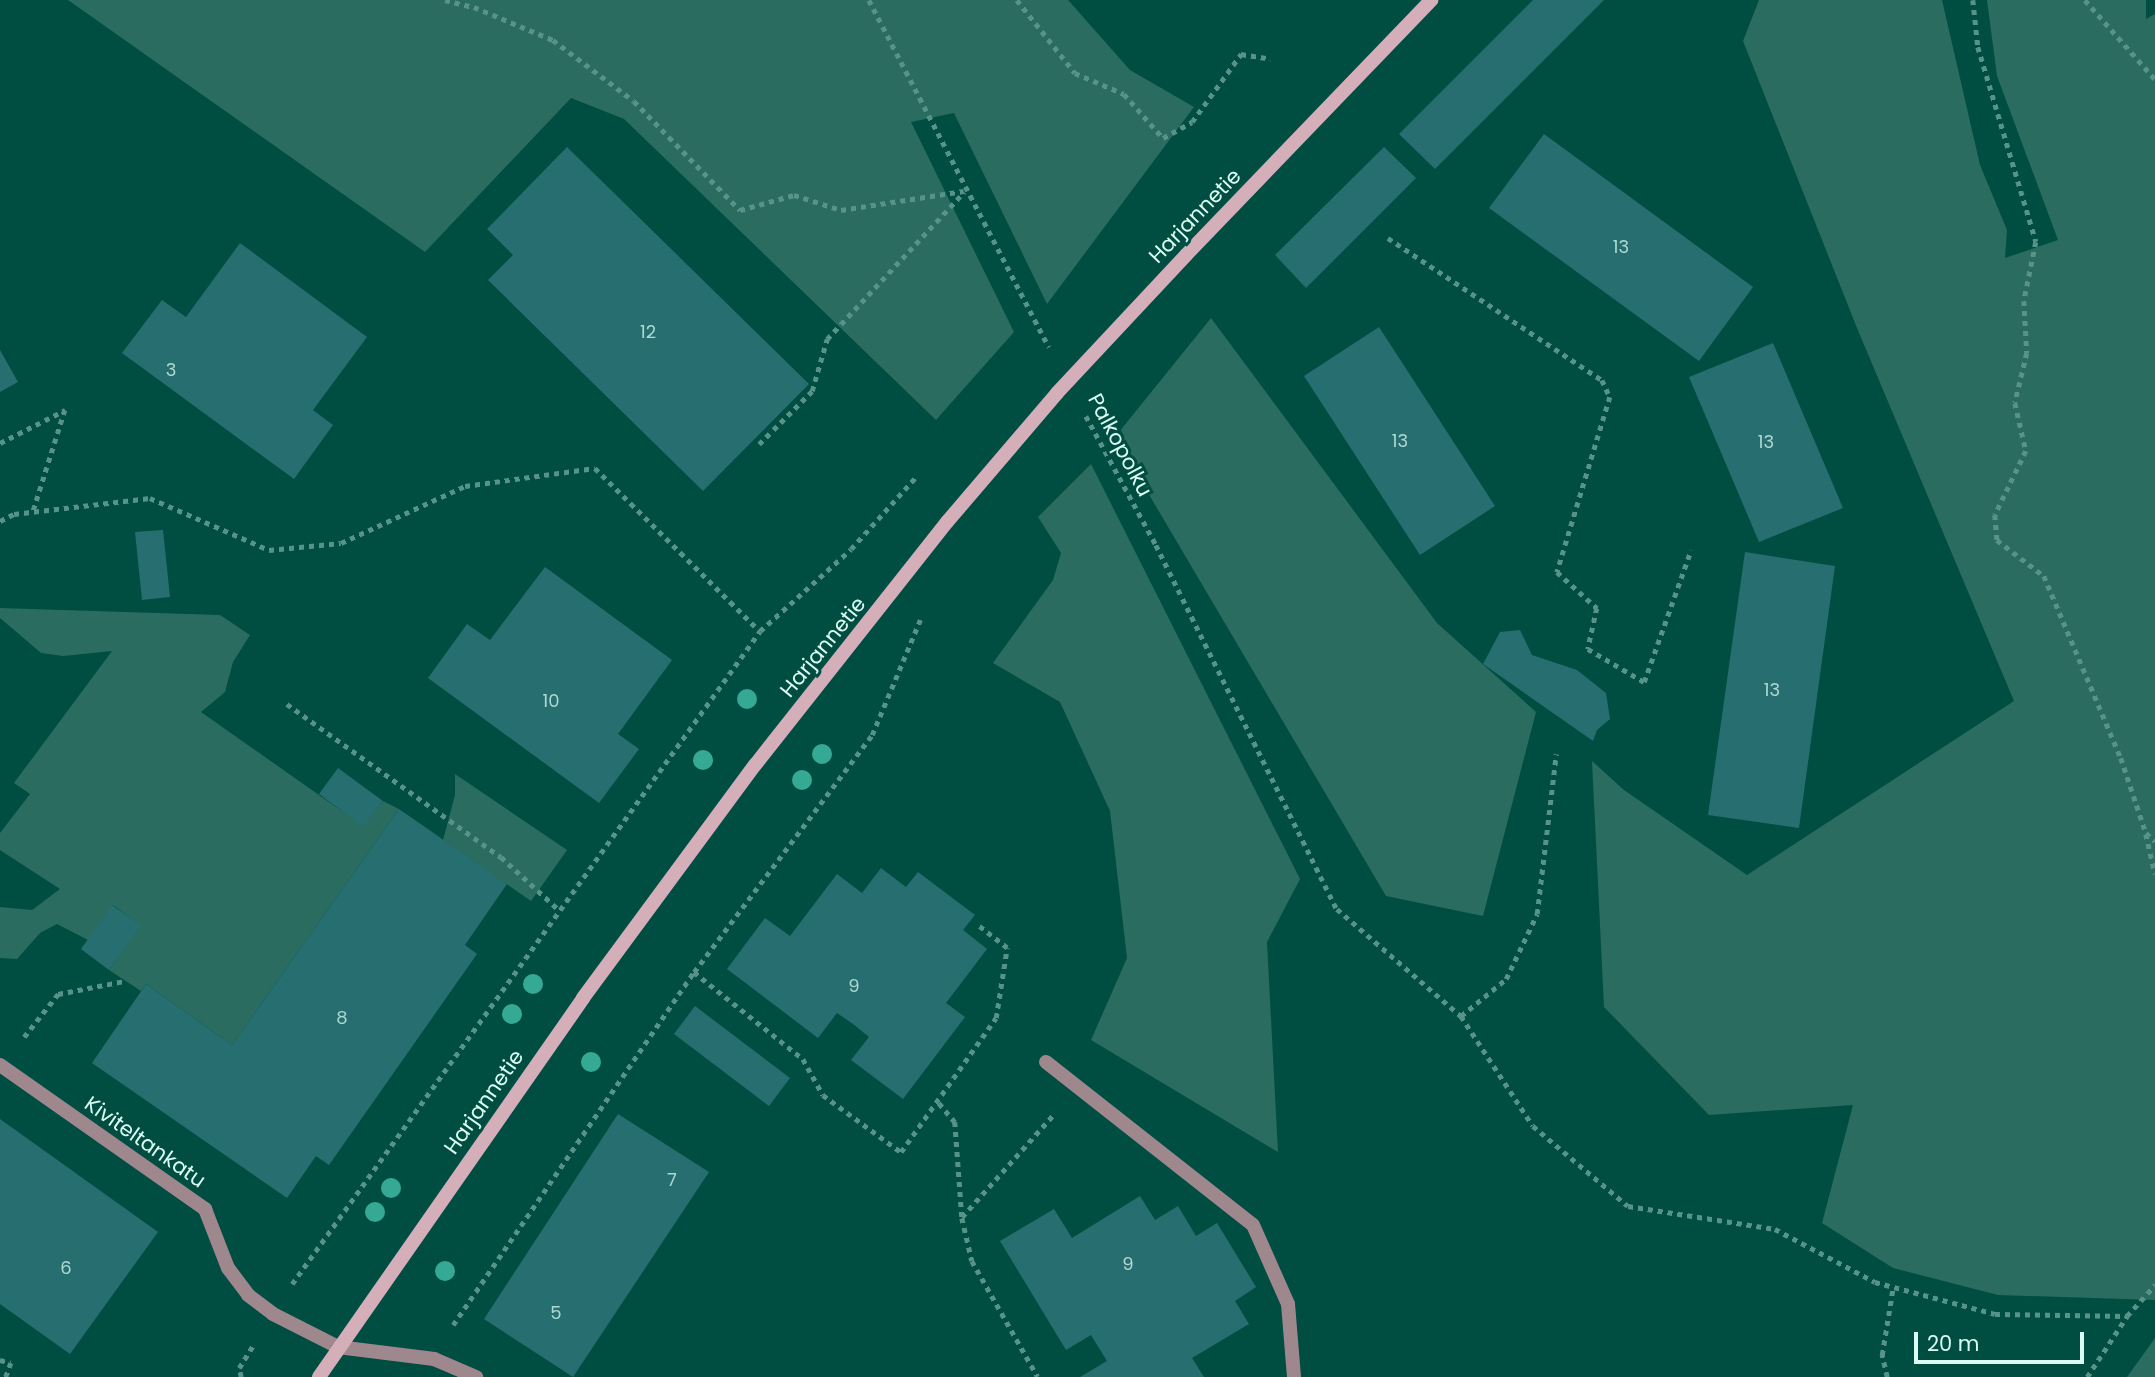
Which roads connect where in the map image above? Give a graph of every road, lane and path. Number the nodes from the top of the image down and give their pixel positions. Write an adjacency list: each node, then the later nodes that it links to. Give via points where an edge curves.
1 (445, 0): 9 (path, via 474,7 553,40 634,101 740,210 794,195 841,210)
2 (869, 0): 9 (path)
3 (1017, 0): 7 (path, via 1075,73 1124,94 1163,138 1192,122 1241,54)
4 (1431, 0): 41 (street, Harjannetie, bridge, via 1057,393 947,522 755,765 638,923)
5 (1973, 0): 23 (path, via 1978,47 2036,242 2024,301 2026,352 2015,403 2026,451 1995,515 1997,540 2044,576 2121,758)
6 (2085, 0): 8 (path)
7 (1271, 59)
8 (2155, 79)
9 (964, 191): 11 (path); 14 (path, via 827,339 812,391)
10 (1388, 238): 18 (path, via 1602,380 1610,397 1557,572 1597,608 1588,649 1644,682)
11 (1050, 350)
12 (1083, 411): 30 (path, Palkopolku, via 1156,545 1337,909)
13 (0, 443): 16 (path, via 65,410)
14 (759, 444)
15 (915, 478): 20 (path, via 851,549)
16 (33, 512): 17 (path); 20 (path, via 150,498 269,550 341,543 465,486 594,468)
17 (0, 521)
18 (1691, 550)
19 (920, 620): 28 (path, via 872,735)
20 (761, 631): 26 (path)
21 (286, 704): 26 (path, via 500,857)
22 (1556, 754): 30 (path, via 1537,914 1506,979)
23 (2146, 833): 24 (path); 25 (path)
24 (2155, 841)
25 (2155, 874)
26 (558, 909): 37 (path)
27 (979, 926): 35 (path, via 1007,948 996,1018)
28 (694, 972): 35 (path, via 803,1059 823,1095 901,1152); 42 (path)
29 (124, 981): 31 (path, via 58,994)
30 (1461, 1016): 39 (path, via 1534,1126 1628,1206 1775,1229)
31 (24, 1038)
32 (1046, 1062): 34 (street)
33 (0, 1065): 41 (street, Kiviteltankatu, via 205,1209 228,1268 248,1295 273,1314)
34 (1078, 1087): 36 (path); 50 (street, via 1253,1225 1288,1304)
35 (939, 1103): 36 (path, via 955,1122)
36 (962, 1218): 49 (path, via 972,1261)
37 (300, 1272)
38 (2155, 1285): 40 (path)
39 (1893, 1287): 40 (path, via 1995,1314); 51 (path, via 1882,1355)
40 (2127, 1316): 52 (path)
41 (338, 1347): 42 (street, Kiviteltankatu); 47 (street, Harjannetie)
42 (434, 1359): 48 (street, Kiviteltankatu)
43 (0, 1360): 45 (path, via 11,1363)
44 (239, 1368): 46 (path)
45 (6, 1377)
46 (241, 1377)
47 (319, 1377)
48 (476, 1377)
49 (1038, 1377)
50 (1294, 1377)
51 (1887, 1377)
52 (2087, 1377)

